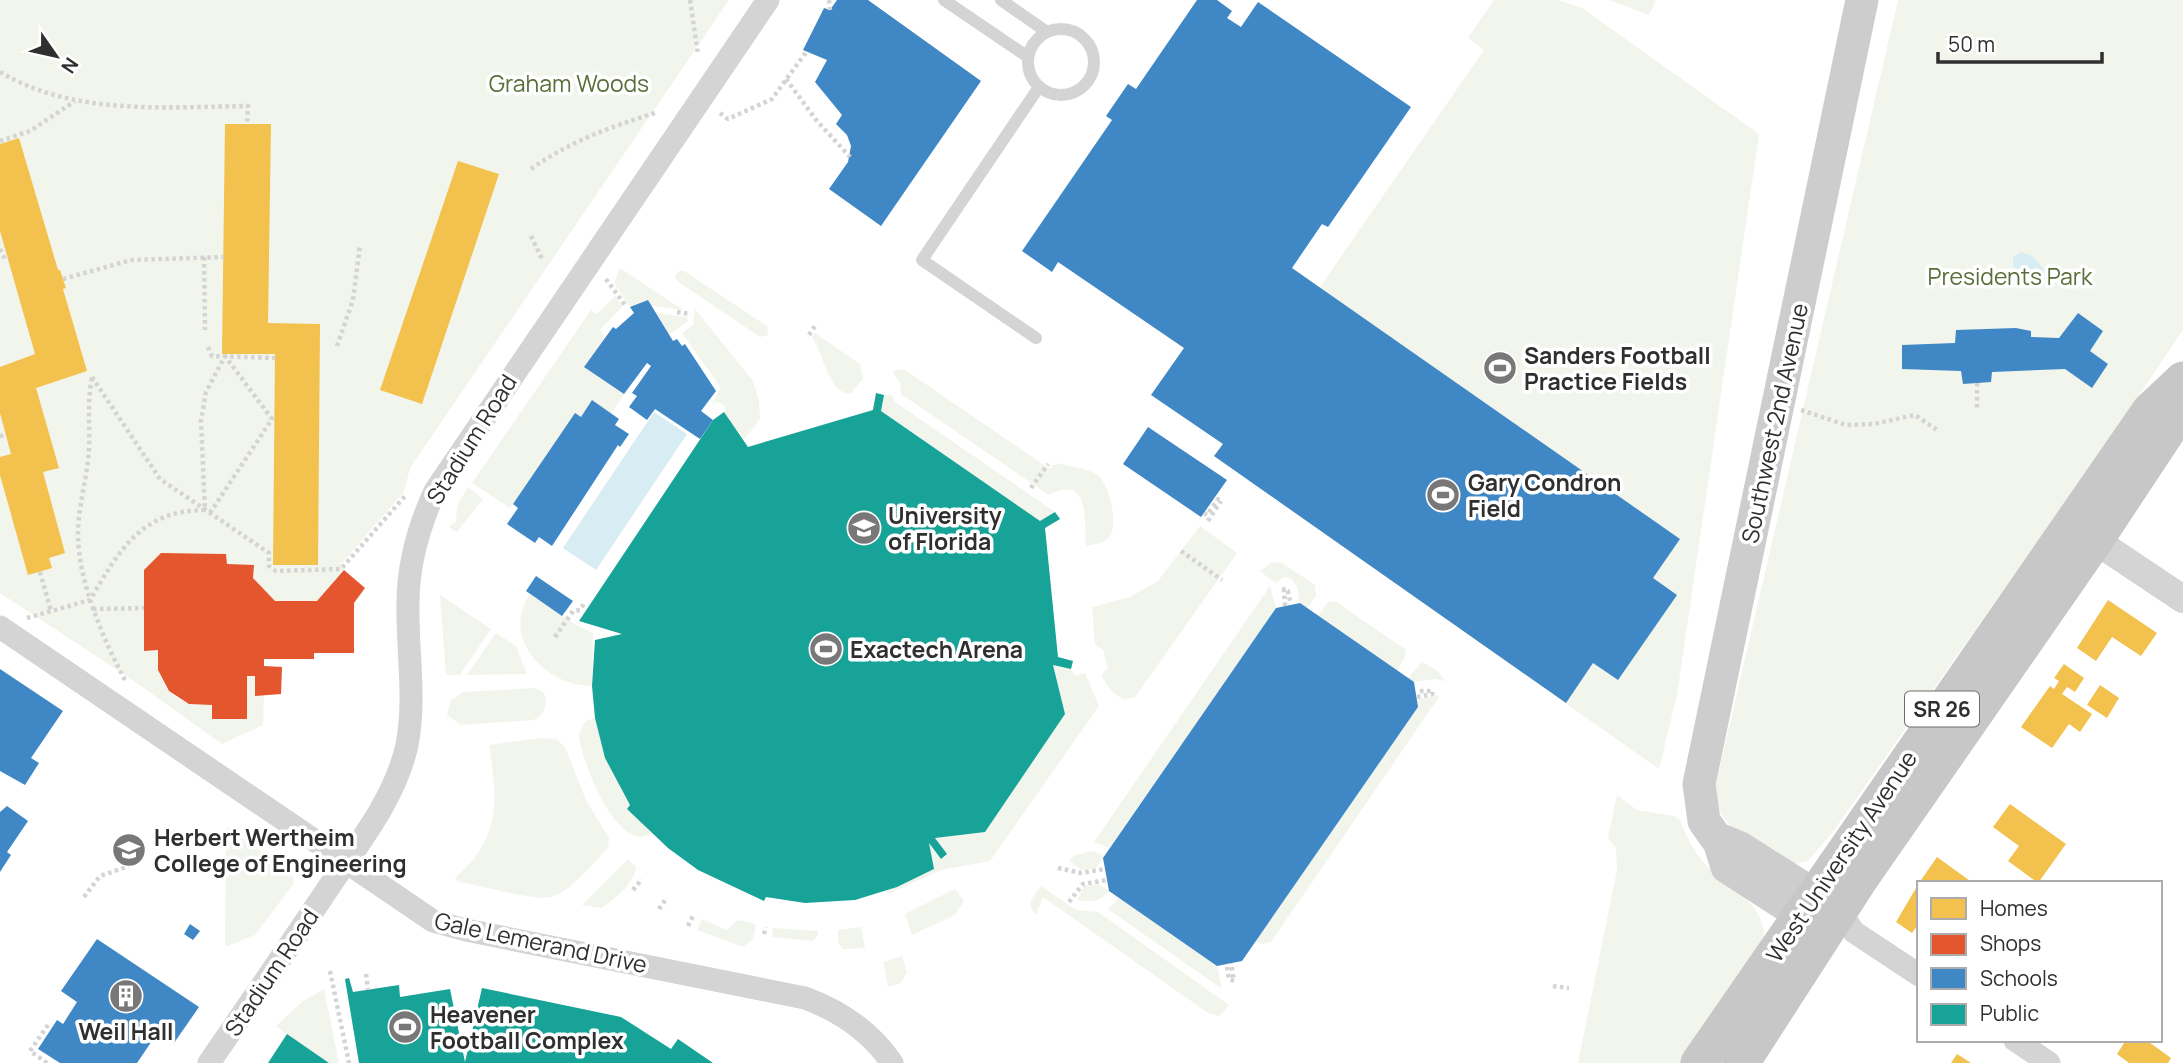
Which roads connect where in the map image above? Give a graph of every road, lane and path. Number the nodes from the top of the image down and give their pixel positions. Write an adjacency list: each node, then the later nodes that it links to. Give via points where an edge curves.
1 (690, 0): 10 (path)
2 (768, 0): 71 (street, Stadium Road, via 435,491 416,544 408,589 413,683 407,747 395,781)
3 (829, 0): 7 (path)
4 (944, 0): 11 (lane)
5 (1001, 0): 8 (lane)
6 (1862, 0): 83 (main road, Southwest 2nd Avenue, via 1699,795 1704,821 1719,841 1740,848)
7 (830, 10)
8 (1047, 32): 11 (lane, via 1038,38); 14 (lane, via 1078,33 1087,41 1094,61 1088,82 1070,94 1048,93)
9 (807, 51): 13 (path)
10 (698, 54)
11 (1028, 57): 14 (lane, via 1028,68)
12 (0, 72): 15 (path, via 45,95)
13 (786, 79): 17 (path, via 772,99 728,119); 20 (path)
14 (1039, 87): 37 (lane, via 922,260)
15 (76, 100): 18 (path, via 169,108 248,106); 19 (path, via 30,131)
16 (658, 112): 21 (path, via 609,127 555,152)
17 (720, 113)
18 (247, 124)
19 (0, 141)
20 (850, 157)
21 (531, 169)
22 (531, 236): 28 (path)
23 (360, 245): 38 (path, via 353,300)
24 (0, 249): 27 (path)
25 (204, 257): 26 (path); 29 (path, via 131,260); 35 (path)
26 (223, 257)
27 (8, 258)
28 (542, 259)
29 (63, 279)
30 (606, 279): 31 (path)
31 (625, 305)
32 (677, 312): 33 (path)
33 (691, 314)
34 (815, 326): 36 (path)
35 (205, 330)
36 (808, 335)
37 (1036, 338)
38 (337, 346)
39 (208, 347): 40 (path, via 212,356)
40 (225, 356): 41 (path); 50 (path, via 206,392 201,421); 50 (path, via 272,419)
41 (275, 358)
42 (2183, 382): 53 (main road, West University Avenue / SR 26, via 2150,411)
43 (1977, 383): 45 (path)
44 (1794, 408): 46 (path, via 1846,425 1915,415)
45 (1978, 408)
46 (1937, 430)
47 (1048, 464): 48 (path)
48 (1031, 488)
49 (406, 495): 50 (path, via 341,569 276,571 269,566 269,553)
50 (208, 511): 58 (path, via 166,515 145,526 118,555); 58 (path, via 160,479 92,377 78,534)
51 (1204, 513): 52 (path, via 1207,515 1218,499 1222,501)
52 (1208, 521)
53 (2083, 532): 57 (street); 83 (main road, West University Avenue / SR 26)
54 (1181, 551): 56 (path)
55 (40, 572): 64 (path)
56 (1222, 580)
57 (2183, 599)
58 (90, 600): 63 (path); 64 (path)
59 (1290, 601): 61 (path, via 1284,589)
60 (585, 602): 67 (path, via 580,610 572,611)
61 (1285, 606)
62 (144, 608): 63 (path)
63 (93, 609): 68 (path)
64 (51, 611): 65 (path)
65 (27, 618)
66 (0, 627): 71 (street, Gale Lemerand Drive)
67 (555, 637)
68 (126, 682)
69 (1419, 691): 70 (path, via 1433,691)
70 (1417, 697)
71 (346, 863): 96 (street, Stadium Road); 98 (street, Gale Lemerand Drive, via 422,916 441,924 805,998 848,1020)
72 (128, 866): 78 (path, via 100,876)
73 (1058, 868): 74 (path, via 1081,873)
74 (1105, 869)
75 (642, 879): 77 (path)
76 (1107, 880): 80 (path, via 1083,884)
77 (633, 890)
78 (84, 897)
79 (666, 899): 81 (path)
80 (1069, 902)
81 (659, 909)
82 (693, 916): 84 (path)
83 (1827, 917): 89 (street); 99 (main road, West University Avenue / SR 26); 100 (main road, West University Avenue / SR 26)
84 (688, 926)
85 (766, 927): 86 (path)
86 (764, 934)
87 (330, 971): 97 (path)
88 (366, 974): 92 (path)
89 (1917, 974)
90 (1553, 986): 91 (path)
91 (1569, 988)
92 (368, 990)
93 (50, 1022): 95 (path, via 30,1051)
94 (2018, 1042): 101 (street)
95 (47, 1063)
96 (209, 1063)
97 (349, 1063)
98 (892, 1063)
99 (1699, 1063)
100 (1741, 1063)
101 (2049, 1063)

